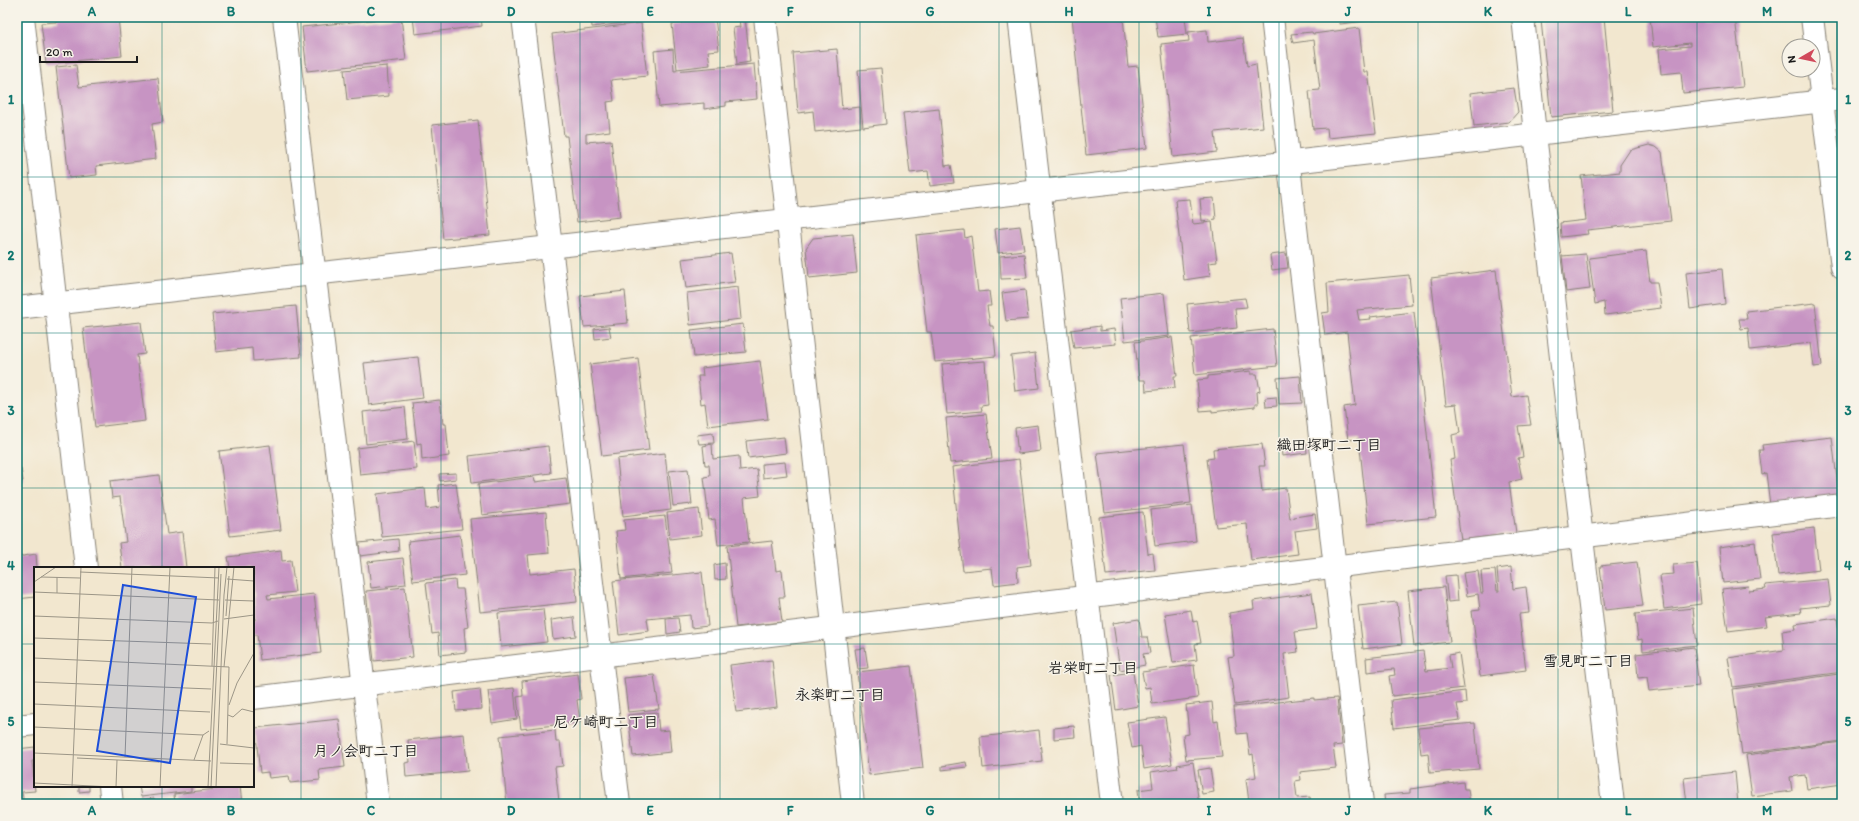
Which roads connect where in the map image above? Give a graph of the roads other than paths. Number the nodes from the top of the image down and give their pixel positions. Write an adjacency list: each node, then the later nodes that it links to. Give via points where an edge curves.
1 (23, 17): 17 (main road)
2 (284, 17): 16 (main road)
3 (523, 17): 14 (main road)
4 (765, 17): 13 (main road)
5 (1019, 17): 12 (main road)
6 (1272, 17): 11 (main road)
7 (1524, 17): 10 (main road)
8 (1812, 17): 9 (main road)
9 (1832, 100): 10 (main road); 15 (main road)
10 (1535, 134): 11 (main road); 20 (main road)
11 (1289, 162): 12 (main road); 22 (main road)
12 (1040, 191): 13 (main road); 23 (main road)
13 (788, 220): 14 (main road); 24 (main road)
14 (551, 247): 16 (main road); 25 (main road)
15 (1842, 268)
16 (315, 274): 17 (main road); 26 (main road)
17 (56, 303): 18 (main road); 21 (main road)
18 (17, 308)
19 (1842, 505): 20 (main road)
20 (1582, 538): 22 (main road); 37 (main road)
21 (86, 567)
22 (1335, 567): 23 (main road); 36 (main road)
23 (1087, 596): 24 (main road); 35 (main road)
24 (834, 627): 25 (main road); 34 (main road)
25 (601, 656): 26 (main road); 33 (main road)
26 (364, 684): 27 (main road); 32 (main road)
27 (254, 698)
28 (34, 724): 29 (main road)
29 (17, 726)
30 (110, 787): 31 (main road)
31 (112, 804)
32 (378, 804)
33 (619, 804)
34 (854, 804)
35 (1112, 804)
36 (1362, 804)
37 (1613, 804)

